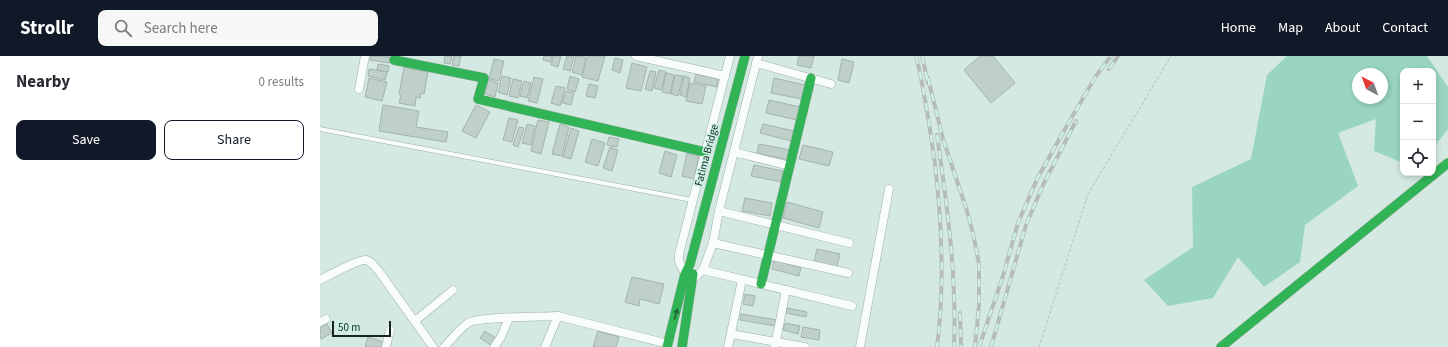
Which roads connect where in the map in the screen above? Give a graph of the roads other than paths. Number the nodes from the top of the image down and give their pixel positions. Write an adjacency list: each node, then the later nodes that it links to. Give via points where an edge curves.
1 (365, 56): 10 (street)
2 (636, 56): 7 (street)
3 (730, 56): 7 (street)
4 (745, 56): 25 (street, Fatima Bridge)
5 (757, 59): 8 (street); 13 (street)
6 (394, 60): 12 (street, via 484,78 478,99)
7 (725, 76): 12 (street)
8 (811, 78): 9 (street); 15 (street)
9 (831, 84)
10 (359, 89)
11 (320, 129): 17 (lane)
12 (705, 152): 17 (street)
13 (734, 152): 15 (street); 18 (street)
14 (1448, 163): 48 (street)
15 (790, 166): 19 (street)
16 (889, 189): 47 (street)
17 (692, 200): 25 (street, via 679,254 679,260)
18 (719, 211): 19 (street); 20 (street)
19 (775, 225): 21 (street); 22 (street)
20 (713, 243): 22 (street); 23 (street)
21 (849, 243)
22 (768, 255): 24 (street); 28 (street)
23 (703, 270): 25 (street); 27 (street)
24 (848, 273)
25 (689, 276): 38 (street, one-way to 25); 44 (street)
26 (320, 280): 34 (street, via 357,262 368,260)
27 (742, 280): 28 (street); 36 (street)
28 (761, 284): 30 (street)
29 (454, 290): 34 (street)
30 (786, 290): 31 (street); 37 (street)
31 (852, 306)
32 (558, 316): 33 (street); 38 (street); 43 (street)
33 (509, 318): 41 (street, via 468,323); 42 (street)
34 (415, 321): 40 (street)
35 (390, 330): 39 (street)
36 (731, 334): 37 (street); 45 (street)
37 (775, 344): 46 (street)
38 (668, 345)
39 (386, 347)
40 (433, 347)
41 (444, 347)
42 (494, 347)
43 (545, 347)
44 (682, 347)
45 (728, 347)
46 (805, 347)
47 (860, 347)
48 (1221, 347)

